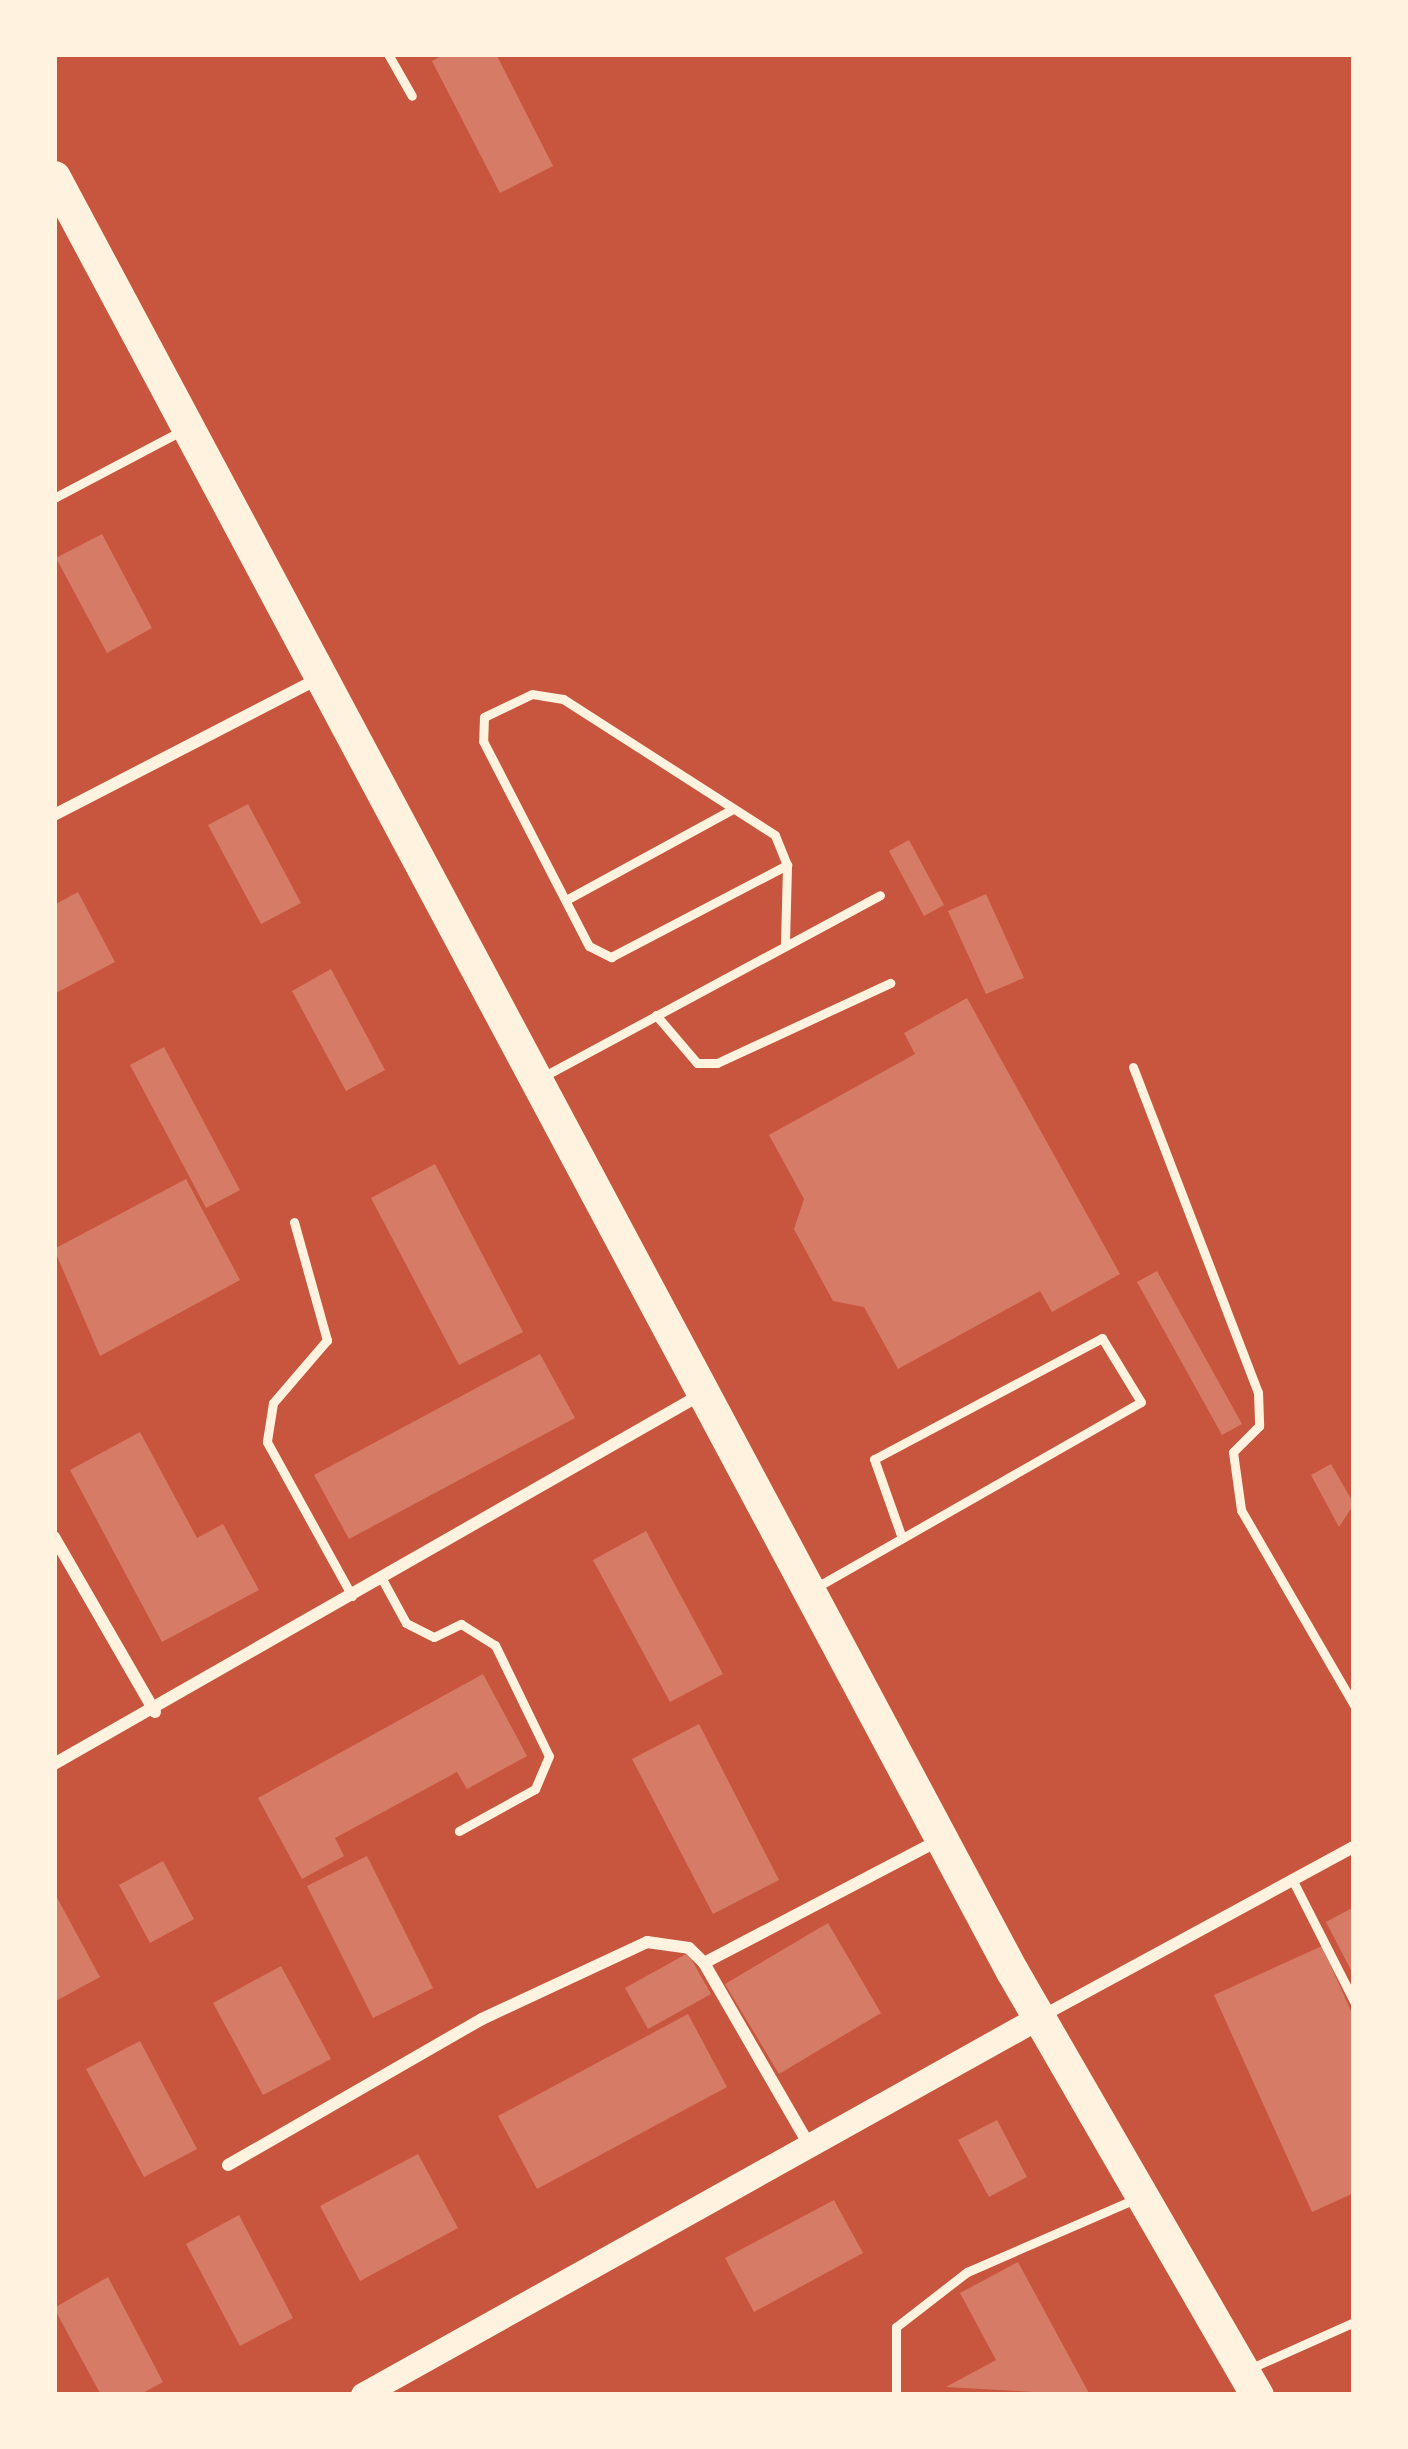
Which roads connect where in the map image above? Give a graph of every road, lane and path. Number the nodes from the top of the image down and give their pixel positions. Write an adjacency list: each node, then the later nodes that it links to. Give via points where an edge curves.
1 (388, 54): 2 (lane)
2 (412, 96)
3 (54, 177): 4 (highway)
4 (189, 427): 5 (lane); 6 (highway); 16 (highway, via 228,474)
5 (54, 498)
6 (318, 678): 8 (street); 18 (highway)
7 (734, 809): 9 (lane, via 775,835); 11 (lane); 11 (lane, via 563,699 532,694 484,717 483,741)
8 (54, 815)
9 (787, 865): 11 (lane, via 611,957 589,946); 12 (lane)
10 (880, 895): 12 (lane)
11 (566, 901)
12 (784, 943): 14 (lane)
13 (890, 983): 14 (lane, via 717,1063 697,1064)
14 (656, 1015): 16 (lane)
15 (1133, 1067): 24 (lane, via 1258,1392 1259,1426 1233,1452 1241,1510)
16 (548, 1074): 22 (highway)
17 (294, 1222): 23 (lane, via 327,1340 272,1403 267,1442)
18 (701, 1395): 21 (street); 28 (highway)
19 (54, 1537): 25 (street)
20 (902, 1538): 20 (lane, via 1141,1402 1102,1338 874,1459); 22 (lane)
21 (382, 1579): 23 (street); 27 (lane, via 406,1623 434,1637 461,1624 495,1645 549,1756 535,1790)
22 (822, 1584): 33 (highway)
23 (352, 1596): 25 (street)
24 (1354, 1705)
25 (155, 1712): 26 (street)
26 (54, 1764)
27 (459, 1831)
28 (941, 1839): 31 (street); 33 (highway)
29 (1354, 1847): 30 (street)
30 (1293, 1881): 32 (lane); 33 (street)
31 (704, 1963): 34 (street); 35 (street, via 689,1948 647,1942 482,2019)
32 (1354, 2001)
33 (1044, 2014): 34 (main road); 36 (highway)
34 (810, 2146): 39 (main road)
35 (228, 2165)
36 (1145, 2194): 38 (highway); 40 (lane, via 967,2272 896,2326)
37 (1354, 2322): 38 (lane)
38 (1251, 2383)
39 (363, 2395)
40 (896, 2395)

